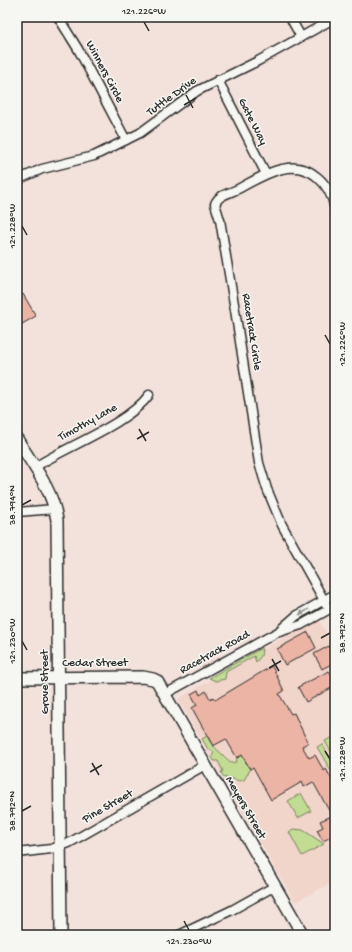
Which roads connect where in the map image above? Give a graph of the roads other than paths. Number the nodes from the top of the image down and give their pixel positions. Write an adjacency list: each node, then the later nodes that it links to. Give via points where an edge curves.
1 (58, 17): 6 (street, Winners Circle, via 78,49)
2 (290, 17): 4 (street)
3 (335, 18): 4 (street, Tuttle Drive)
4 (301, 37): 5 (street, Tuttle Drive)
5 (218, 80): 6 (street, Tuttle Drive, via 188,96 150,127); 7 (street, Gate Way)
6 (126, 140): 8 (street, Tuttle Drive, via 94,156 42,169)
7 (266, 174): 9 (street, Racetrack Circle, via 293,168 314,174 329,190); 16 (street, Racetrack Circle, via 218,197 214,204 220,220 260,463 267,489 282,525)
8 (17, 180)
9 (335, 210)
10 (149, 395): 12 (street, Timothy Lane, via 127,415)
11 (17, 439): 12 (street, Grove Street)
12 (34, 467): 13 (street, Grove Street)
13 (55, 509): 14 (street); 19 (street, Grove Street)
14 (17, 512)
15 (335, 594): 16 (street, Racetrack Road)
16 (325, 602): 18 (street, Racetrack Road, one-way to 18, via 296,616)
17 (335, 606): 18 (street, Racetrack Road, via 301,625)
18 (276, 633): 21 (street, Racetrack Road)
19 (58, 677): 20 (street, Cedar Street); 21 (street, Cedar Street, via 148,678 157,681); 23 (street, Grove Street)
20 (17, 678)
21 (165, 694): 22 (street, Meyers Street)
22 (205, 765): 23 (street, Pine Street); 25 (street, Meyers Street)
23 (60, 847): 24 (street, Pine Street); 26 (street, Grove Street)
24 (17, 853)
25 (275, 886): 27 (street, via 232,910); 28 (street, Meyers Street)
26 (61, 935)
27 (178, 935)
28 (303, 935)

